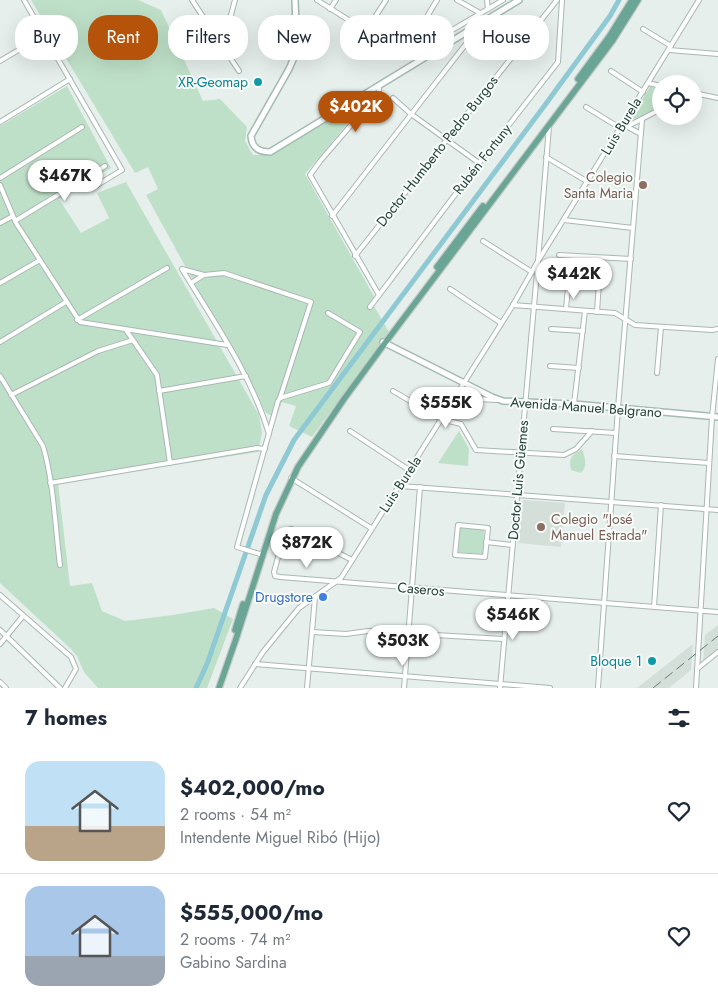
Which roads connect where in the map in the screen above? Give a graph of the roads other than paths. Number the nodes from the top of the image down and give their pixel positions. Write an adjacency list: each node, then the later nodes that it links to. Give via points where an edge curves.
1 (24, 0): 21 (street)
2 (192, 0): 22 (street)
3 (234, 0): 23 (street)
4 (294, 0): 43 (main road, via 297,51 254,129 251,142 254,146 270,152)
5 (317, 0): 18 (street)
6 (336, 0): 18 (street)
7 (386, 0): 25 (street)
8 (437, 0): 26 (street)
9 (457, 0): 20 (street)
10 (487, 0): 19 (street)
11 (503, 0): 19 (street)
12 (519, 0): 27 (main road)
13 (557, 0): 59 (street, Doctor Humberto Pedro Burgos)
14 (562, 0): 61 (street, Rubén Fortuny, via 558,62)
15 (632, 0): 106 (main road, via 570,91)
16 (638, 0): 53 (main road, via 613,40)
17 (698, 0): 32 (street, Luis Burela)
18 (330, 9): 24 (street)
19 (488, 9): 20 (street)
20 (480, 13): 28 (street)
21 (33, 15)
22 (202, 15)
23 (230, 15)
24 (340, 15)
25 (376, 15)
26 (428, 15)
27 (495, 15)
28 (454, 29)
29 (643, 29): 32 (street)
30 (464, 34): 43 (main road)
31 (464, 48): 49 (street)
32 (670, 48): 34 (street); 41 (street, Luis Burela)
33 (15, 52): 37 (street)
34 (718, 54)
35 (59, 60): 40 (street)
36 (232, 60): 38 (street)
37 (0, 61)
38 (239, 71)
39 (611, 71): 44 (street)
40 (70, 79): 52 (street); 66 (street, via 122,170)
41 (648, 83): 42 (street); 44 (street, Luis Burela)
42 (652, 84)
43 (379, 87): 68 (street, via 376,96 310,175)
44 (642, 92): 54 (street, Luis Burela)
45 (702, 95): 47 (street)
46 (393, 98): 49 (street)
47 (718, 98)
48 (586, 107): 57 (street)
49 (411, 114): 59 (street); 68 (street)
50 (652, 114): 51 (street)
51 (642, 120): 55 (street); 58 (street)
52 (0, 122)
53 (549, 124): 60 (street, Doctor Luis Güemes); 106 (main road)
54 (622, 124): 55 (street); 57 (street, Luis Burela)
55 (628, 126): 58 (street)
56 (82, 128): 63 (street)
57 (620, 128): 64 (street, Luis Burela)
58 (641, 134): 72 (street)
59 (446, 140): 61 (street); 75 (street, Doctor Humberto Pedro Burgos)
60 (546, 157): 64 (street); 78 (street, Doctor Luis Güemes)
61 (479, 163): 87 (street, Rubén Fortuny)
62 (105, 166): 70 (street)
63 (0, 178)
64 (588, 182): 69 (street, Luis Burela)
65 (0, 185): 67 (street)
66 (94, 187)
67 (13, 216): 70 (street); 71 (street)
68 (332, 216): 75 (street)
69 (564, 220): 72 (street); 78 (street, Luis Burela)
70 (16, 221): 77 (street)
71 (0, 224)
72 (633, 228): 76 (street)
73 (483, 241): 82 (street)
74 (559, 255): 76 (street)
75 (355, 256): 87 (street)
76 (631, 259): 96 (street)
77 (40, 260): 84 (street); 88 (street)
78 (538, 261): 82 (street, Luis Burela); 91 (street, Doctor Luis Güemes)
79 (570, 265): 92 (street)
80 (600, 267): 94 (street)
81 (167, 268): 97 (street)
82 (532, 272): 89 (street, Luis Burela)
83 (204, 275): 85 (street); 85 (street, via 182,269); 118 (street, via 224,273 311,302)
84 (0, 283)
85 (190, 283): 107 (street)
86 (450, 289): 98 (street)
87 (379, 295): 90 (street, Rubén Fortuny)
88 (66, 302): 97 (street); 105 (street)
89 (513, 305): 91 (street); 98 (street, Luis Burela)
90 (370, 307)
91 (534, 307): 92 (street); 121 (street, Doctor Luis Güemes)
92 (566, 309): 93 (street)
93 (585, 311): 94 (street); 103 (street)
94 (597, 312): 96 (street, via 615,313)
95 (328, 314): 118 (street, via 360,332 329,383)
96 (626, 319): 99 (street, via 634,325); 123 (street)
97 (77, 320): 102 (street)
98 (501, 323): 114 (street, Luis Burela)
99 (661, 327): 101 (street); 111 (street)
100 (552, 329): 103 (street)
101 (718, 329)
102 (126, 330): 104 (street); 107 (street)
103 (583, 331): 110 (street)
104 (133, 340): 115 (street, via 157,375); 117 (street, via 98,352)
105 (0, 342)
106 (384, 343): 114 (main road); 137 (main road); 149 (main road, via 321,427 290,476 278,502)
107 (227, 345): 113 (street)
108 (718, 359): 124 (street)
109 (550, 366): 110 (street)
110 (578, 368): 122 (street)
111 (657, 373)
112 (0, 376): 117 (street)
113 (246, 376): 115 (street); 130 (street)
114 (464, 383): 119 (street, Luis Burela); 120 (main road)
115 (159, 391): 134 (street)
116 (394, 391): 125 (street)
117 (11, 395): 138 (street, via 42,446)
118 (280, 398): 130 (street)
119 (454, 398): 120 (street, Avenida Manuel Belgrano); 125 (street, Luis Burela)
120 (503, 400): 121 (main road, Avenida Manuel Belgrano)
121 (526, 402): 122 (main road, Avenida Manuel Belgrano); 132 (street, Doctor Luis Güemes)
122 (574, 404): 123 (main road, Avenida Manuel Belgrano)
123 (618, 408): 124 (main road, Avenida Manuel Belgrano); 129 (street)
124 (715, 417): 135 (street)
125 (441, 419): 132 (street, via 461,424 476,450); 136 (street, Luis Burela)
126 (553, 429): 128 (street)
127 (350, 431): 136 (street)
128 (592, 431): 129 (street); 132 (street, via 570,454)
129 (616, 433): 133 (street)
130 (269, 434): 131 (street)
131 (265, 449): 134 (street); 149 (street, via 237,547)
132 (520, 453): 141 (street, Doctor Luis Güemes)
133 (614, 456): 135 (street); 142 (street)
134 (170, 463): 138 (street)
135 (710, 463): 144 (street)
136 (409, 470): 139 (street, Luis Burela)
137 (291, 478): 146 (street); 149 (main road)
138 (50, 483): 151 (street)
139 (400, 486): 140 (street); 146 (street, Luis Burela)
140 (420, 487): 141 (street); 153 (street)
141 (516, 493): 142 (street); 148 (street, Doctor Luis Güemes)
142 (612, 502): 143 (street); 157 (street)
143 (661, 505): 144 (street); 158 (street)
144 (706, 509): 145 (street); 159 (street)
145 (718, 510)
146 (372, 528): 150 (street, Luis Burela)
147 (486, 542): 147 (street, via 485,557 455,555 458,525 488,528); 148 (street)
148 (513, 545): 156 (street, Doctor Luis Güemes)
149 (262, 554): 180 (main road); 181 (main road)
150 (352, 560): 152 (street, Luis Burela); 152 (street, Caseros, via 294,530 285,531 275,576)
151 (60, 565)
152 (336, 582): 153 (street, Caseros); 155 (street, Luis Burela)
153 (411, 589): 156 (street, Caseros); 164 (street)
154 (0, 596): 161 (street)
155 (315, 596): 163 (street); 171 (street, Luis Burela, via 300,608)
156 (508, 596): 157 (street, Caseros); 166 (street, Doctor Luis Güemes)
157 (603, 603): 158 (street, Caseros); 186 (street)
158 (654, 607): 159 (street, Caseros)
159 (700, 611): 160 (street, Caseros); 173 (street)
160 (718, 612)
161 (23, 616): 165 (street); 179 (street, via 71,657 76,669)
162 (0, 630): 165 (street)
163 (312, 632): 164 (street); 172 (street)
164 (408, 634): 166 (street); 174 (street)
165 (7, 636): 167 (street); 178 (street)
166 (503, 640): 176 (street, Doctor Luis Güemes)
167 (0, 644)
168 (718, 652): 169 (street)
169 (711, 657): 170 (street); 173 (street)
170 (718, 658)
171 (255, 664): 172 (street); 182 (street, Luis Burela)
172 (309, 668): 174 (street); 183 (street)
173 (697, 669): 187 (street)
174 (405, 676): 176 (street); 184 (street)
175 (0, 682): 177 (street)
176 (500, 686): 185 (street)
177 (6, 688)
178 (60, 688)
179 (65, 688)
180 (214, 688)
181 (219, 688)
182 (240, 688)
183 (307, 688)
184 (404, 688)
185 (550, 688)
186 (598, 688)
187 (696, 688)

